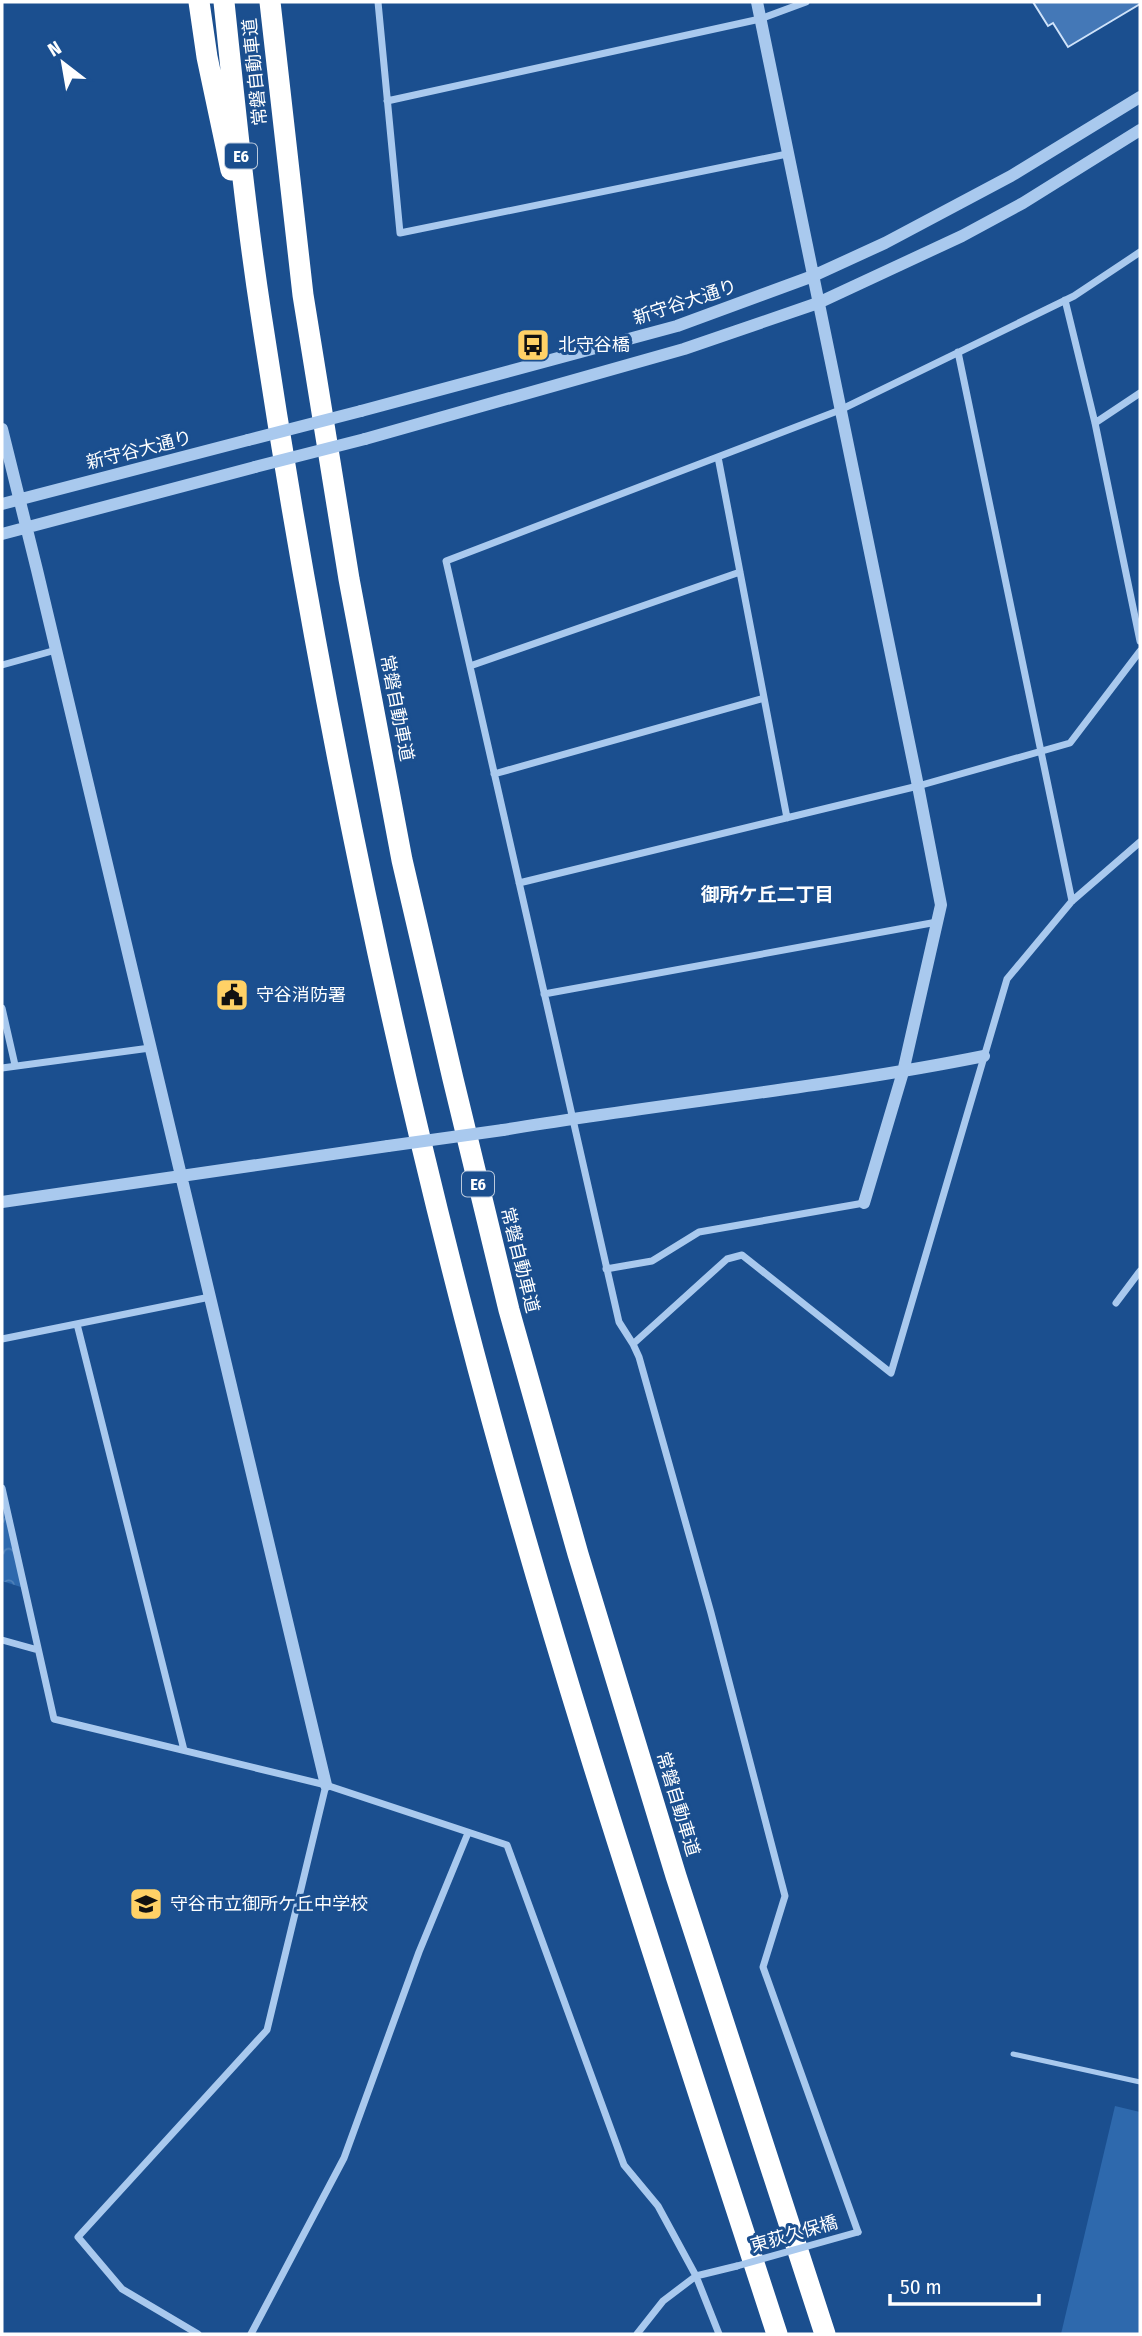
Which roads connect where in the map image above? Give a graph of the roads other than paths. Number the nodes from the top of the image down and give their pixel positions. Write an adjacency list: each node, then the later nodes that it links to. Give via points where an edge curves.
1 (199, 2): 16 (highway)
2 (224, 2): 16 (highway, 常磐自動車道 / E6)
3 (270, 2): 74 (highway, 常磐自動車道 / E6, via 303,295 349,579 402,860 453,1079 509,1310 578,1554 676,1877)
4 (378, 2): 9 (street)
5 (757, 2): 7 (street)
6 (806, 2): 7 (street)
7 (760, 19): 9 (street); 11 (street)
8 (1140, 97): 13 (street, 新守谷大通り, via 1000,183)
9 (387, 101): 11 (street, via 400,233)
10 (1140, 130): 15 (street, via 986,222)
11 (787, 154): 13 (street)
12 (1140, 252): 14 (street)
13 (813, 276): 15 (street); 23 (street, 新守谷大通り, bridge, via 677,326)
14 (1065, 300): 17 (street); 20 (street)
15 (818, 303): 19 (street); 25 (street, bridge, via 684,349)
16 (260, 309): 73 (highway, 常磐自動車道 / E6, via 306,590 359,865 466,1321 536,1575 621,1853)
17 (958, 352): 19 (street); 34 (street)
18 (1140, 393): 20 (street)
19 (840, 410): 22 (street); 36 (street)
20 (1095, 422): 28 (street)
21 (2, 429): 23 (street)
22 (718, 457): 27 (street); 32 (street, via 446,561)
23 (19, 499): 24 (street, 新守谷大通り); 25 (street)
24 (2, 504)
25 (27, 527): 26 (street); 29 (street)
26 (2, 534)
27 (740, 572): 32 (street); 33 (street)
28 (1140, 641)
29 (56, 650): 31 (street); 44 (street)
30 (1140, 650): 34 (street, via 1070,743)
31 (2, 665)
32 (470, 666): 35 (street)
33 (764, 698): 35 (street); 37 (street)
34 (1039, 752): 36 (street); 40 (street)
35 (494, 774): 39 (street)
36 (918, 786): 37 (street); 41 (street, via 941,905)
37 (788, 817): 39 (street)
38 (1140, 842): 40 (street)
39 (519, 883): 42 (street)
40 (1072, 901): 45 (street, via 1007,979)
41 (937, 922): 42 (street); 48 (street)
42 (544, 994): 49 (street)
43 (2, 1008): 46 (street)
44 (150, 1048): 46 (street); 50 (street)
45 (984, 1056): 48 (street); 59 (street, via 891,1373 741,1255 727,1259)
46 (15, 1065): 47 (street)
47 (2, 1068)
48 (903, 1072): 49 (street); 52 (street)
49 (573, 1118): 50 (street, bridge); 53 (street)
50 (180, 1176): 51 (street); 55 (street)
51 (2, 1202)
52 (864, 1203): 53 (street, via 699,1232 652,1261)
53 (606, 1269): 59 (street, via 619,1322)
54 (1140, 1271): 56 (street)
55 (210, 1297): 57 (street); 64 (street)
56 (1116, 1304)
57 (77, 1324): 58 (street); 63 (street)
58 (2, 1339)
59 (633, 1344): 68 (street, 東荻久保橋, bridge, via 711,1613 785,1896 763,1967 858,2232)
60 (2, 1488): 62 (street)
61 (2, 1640): 62 (street)
62 (38, 1650): 63 (street, via 54,1719)
63 (184, 1750): 64 (street)
64 (326, 1785): 65 (street); 69 (street, via 267,2030 78,2237 122,2289)
65 (468, 1833): 68 (street, via 507,1845 624,2165 658,2206); 70 (street, via 344,2158)
66 (1013, 2054): 67 (lane)
67 (1140, 2082)
68 (696, 2276): 71 (street, via 663,2301); 72 (street)
69 (198, 2334)
70 (251, 2334)
71 (637, 2334)
72 (719, 2334)
73 (777, 2334)
74 (825, 2334)

